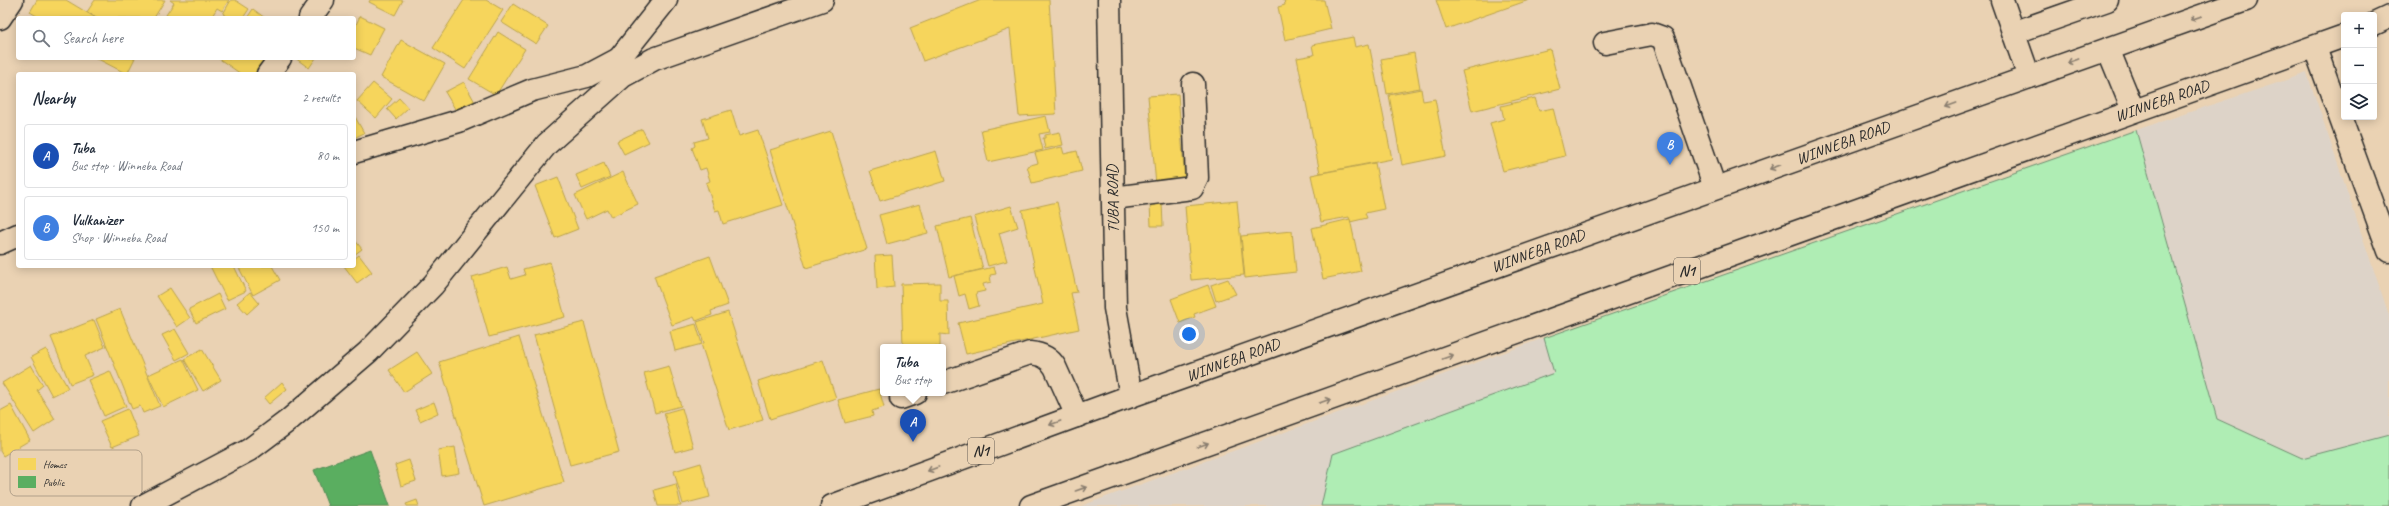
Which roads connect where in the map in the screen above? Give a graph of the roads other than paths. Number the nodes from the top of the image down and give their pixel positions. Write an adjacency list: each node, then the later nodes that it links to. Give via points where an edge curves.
1 (12, 0): 11 (main road)
2 (323, 0): 9 (main road)
3 (666, 0): 19 (main road)
4 (822, 0): 19 (main road, via 654,59)
5 (1109, 0): 26 (main road, TUBA ROAD)
6 (2002, 0): 13 (main road)
7 (2107, 0): 13 (main road)
8 (2245, 0): 17 (main road, WINNEBA ROAD / N1, one-way to 17)
9 (311, 16)
10 (2389, 17): 12 (main road)
11 (0, 18)
12 (2377, 23)
13 (2013, 33): 21 (main road)
14 (2341, 37): 16 (main road, WINNEBA ROAD / N1)
15 (1605, 43): 25 (main road, via 1652,34 1663,38)
16 (2315, 48): 23 (main road, WINNEBA ROAD / N1); 29 (main road)
17 (2108, 49): 21 (main road, WINNEBA ROAD / N1, one-way to 21); 23 (main road)
18 (278, 60): 20 (main road)
19 (621, 67): 24 (main road, via 532,90 459,121); 33 (main road, via 547,144 433,285 368,352 289,420 249,450)
20 (270, 72)
21 (2029, 77): 25 (main road, WINNEBA ROAD / N1, one-way to 25)
22 (1193, 84): 26 (main road, via 1197,178 1192,188)
23 (2133, 110): 35 (main road, WINNEBA ROAD / N1, one-way to 23)
24 (356, 151)
25 (1715, 188): 31 (main road, WINNEBA ROAD / N1)
26 (1113, 198): 31 (main road, TUBA ROAD, via 1115,308)
27 (16, 236): 28 (main road)
28 (0, 243)
29 (2389, 251)
30 (946, 382): 32 (main road, via 1030,353 1040,354 1051,360)
31 (1131, 396): 32 (main road, WINNEBA ROAD / N1)
32 (1077, 416): 34 (main road, WINNEBA ROAD / N1, one-way to 34)
33 (143, 506)
34 (832, 506)
35 (1030, 506)

